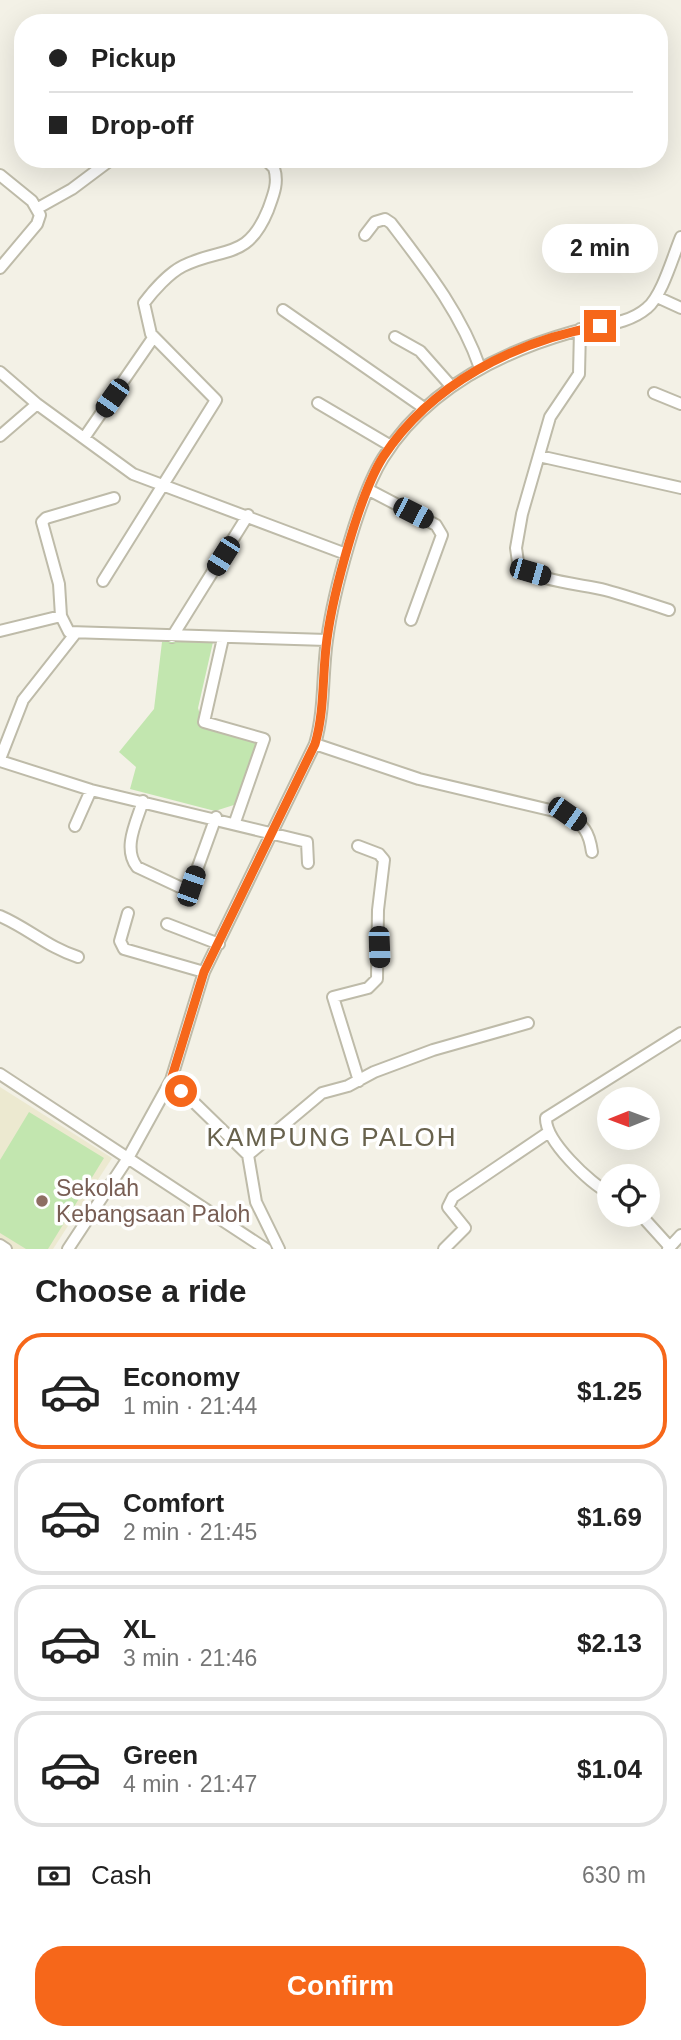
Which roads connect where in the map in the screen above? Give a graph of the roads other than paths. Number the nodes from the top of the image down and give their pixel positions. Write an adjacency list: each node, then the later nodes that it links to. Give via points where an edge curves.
1 (100, 168): 4 (street)
2 (273, 168): 13 (street, via 276,187 258,231 237,250 183,266 148,297 143,312)
3 (0, 175): 4 (street)
4 (38, 208): 7 (street, via 37,224)
5 (365, 235): 14 (street, via 375,222 385,219 391,223 456,312)
6 (681, 237): 8 (street)
7 (0, 268)
8 (657, 297): 9 (street); 11 (street, via 634,316)
9 (681, 308)
10 (283, 310): 21 (street)
11 (580, 330): 14 (street); 25 (street, via 579,374 550,417)
12 (395, 337): 16 (street, via 420,351)
13 (153, 338): 23 (street); 26 (street, via 216,400)
14 (480, 368): 16 (street)
15 (0, 372): 19 (street)
16 (451, 386): 21 (street)
17 (654, 393): 20 (street)
18 (318, 403): 24 (street)
19 (37, 404): 22 (street); 23 (street)
20 (681, 404)
21 (425, 408): 24 (street)
22 (0, 436)
23 (84, 439): 26 (street, via 133,474)
24 (391, 446): 28 (street)
25 (539, 456): 27 (street); 33 (street, via 516,548 522,567)
26 (162, 484): 30 (street); 32 (street)
27 (681, 488)
28 (369, 490): 31 (street); 35 (street, via 436,525 442,535)
29 (114, 498): 34 (street, via 42,522 59,584)
30 (248, 515): 31 (street); 38 (street)
31 (346, 554): 40 (street)
32 (103, 581)
33 (668, 610)
34 (61, 616): 36 (street); 37 (street, via 69,632)
35 (411, 620)
36 (0, 631)
37 (75, 634): 38 (street); 42 (street, via 23,701)
38 (172, 637): 39 (street)
39 (223, 638): 40 (street); 46 (street, via 204,722 264,739)
40 (327, 640): 41 (street)
41 (315, 744): 48 (street); 50 (street, via 419,779 567,814 590,834)
42 (0, 760): 43 (street)
43 (91, 790): 44 (street); 47 (street)
44 (143, 801): 45 (street); 45 (street, via 130,847 133,861 184,889 191,886)
45 (216, 817): 46 (street)
46 (235, 822): 48 (street)
47 (75, 827)
48 (274, 833): 51 (street, via 307,842); 55 (street)
49 (358, 846): 62 (street, via 384,860 377,979 368,988 333,997)
50 (592, 852)
51 (308, 863)
52 (128, 913): 57 (street, via 120,941 124,949)
53 (0, 916): 56 (street, via 23,926 54,950)
54 (167, 924): 55 (street)
55 (219, 944): 57 (street)
56 (78, 957)
57 (204, 972): 61 (street)
58 (528, 1023): 62 (street, via 433,1051)
59 (681, 1033): 63 (street, via 550,1114 545,1122)
60 (0, 1074): 65 (street)
61 (171, 1080): 64 (street); 65 (street)
62 (359, 1081): 64 (street, via 322,1093)
63 (549, 1132): 66 (street, via 585,1177); 77 (street, via 453,1197 448,1208 465,1228)
64 (248, 1155): 76 (street, via 256,1202)
65 (128, 1158): 69 (street); 73 (street)
66 (597, 1185)
67 (651, 1227): 71 (street)
68 (681, 1235): 71 (street)
69 (250, 1239): 74 (street); 75 (street)
70 (0, 1245): 72 (street)
71 (668, 1248)
72 (6, 1249)
73 (68, 1249)
74 (243, 1249)
75 (266, 1249)
76 (279, 1249)
77 (444, 1249)

